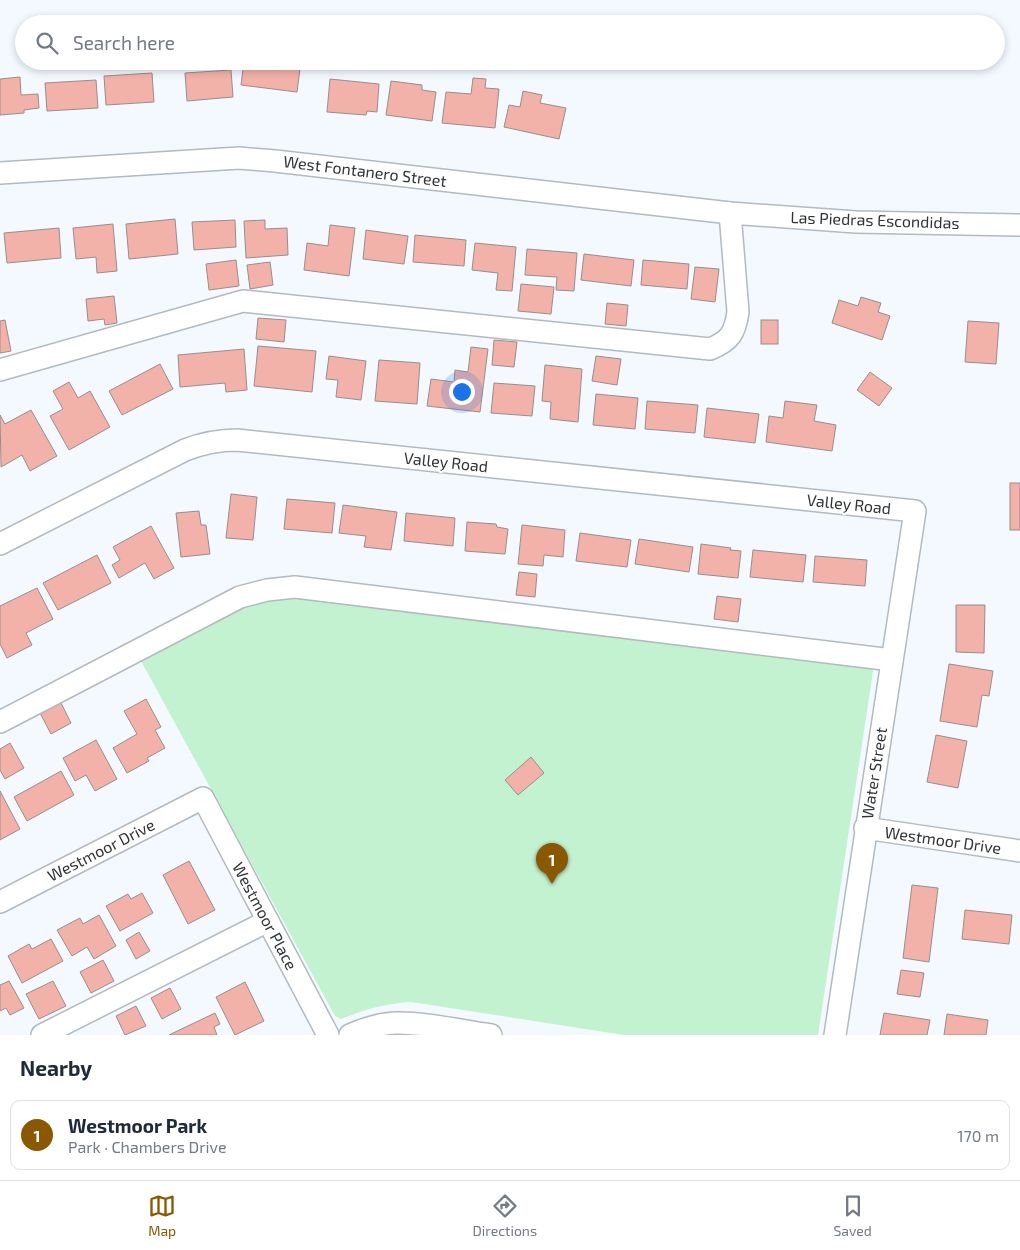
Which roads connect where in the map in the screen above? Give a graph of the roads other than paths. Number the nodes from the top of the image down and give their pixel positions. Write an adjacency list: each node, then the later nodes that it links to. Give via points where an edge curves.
1 (0, 173): 2 (street, West Fontanero Street, via 239,158)
2 (730, 213): 3 (street, Las Piedras Escondidas, via 856,222); 4 (street, via 738,312 736,326 726,341 710,349 243,301)
3 (1020, 225)
4 (0, 370)
5 (915, 511): 6 (street, Valley Road, via 217,440 185,450); 7 (street, Water Street)
6 (0, 544)
7 (892, 660): 8 (street, via 295,587 240,597); 10 (street, Water Street)
8 (0, 722)
9 (203, 798): 12 (street, Westmoor Drive); 13 (street, Westmoor Place)
10 (865, 828): 11 (street, Westmoor Drive); 18 (street, Water Street)
11 (1020, 851)
12 (0, 902)
13 (268, 921): 14 (street); 15 (street, Westmoor Place)
14 (42, 1035)
15 (328, 1035)
16 (350, 1035): 17 (street, via 394,1023)
17 (491, 1035)
18 (835, 1035)

